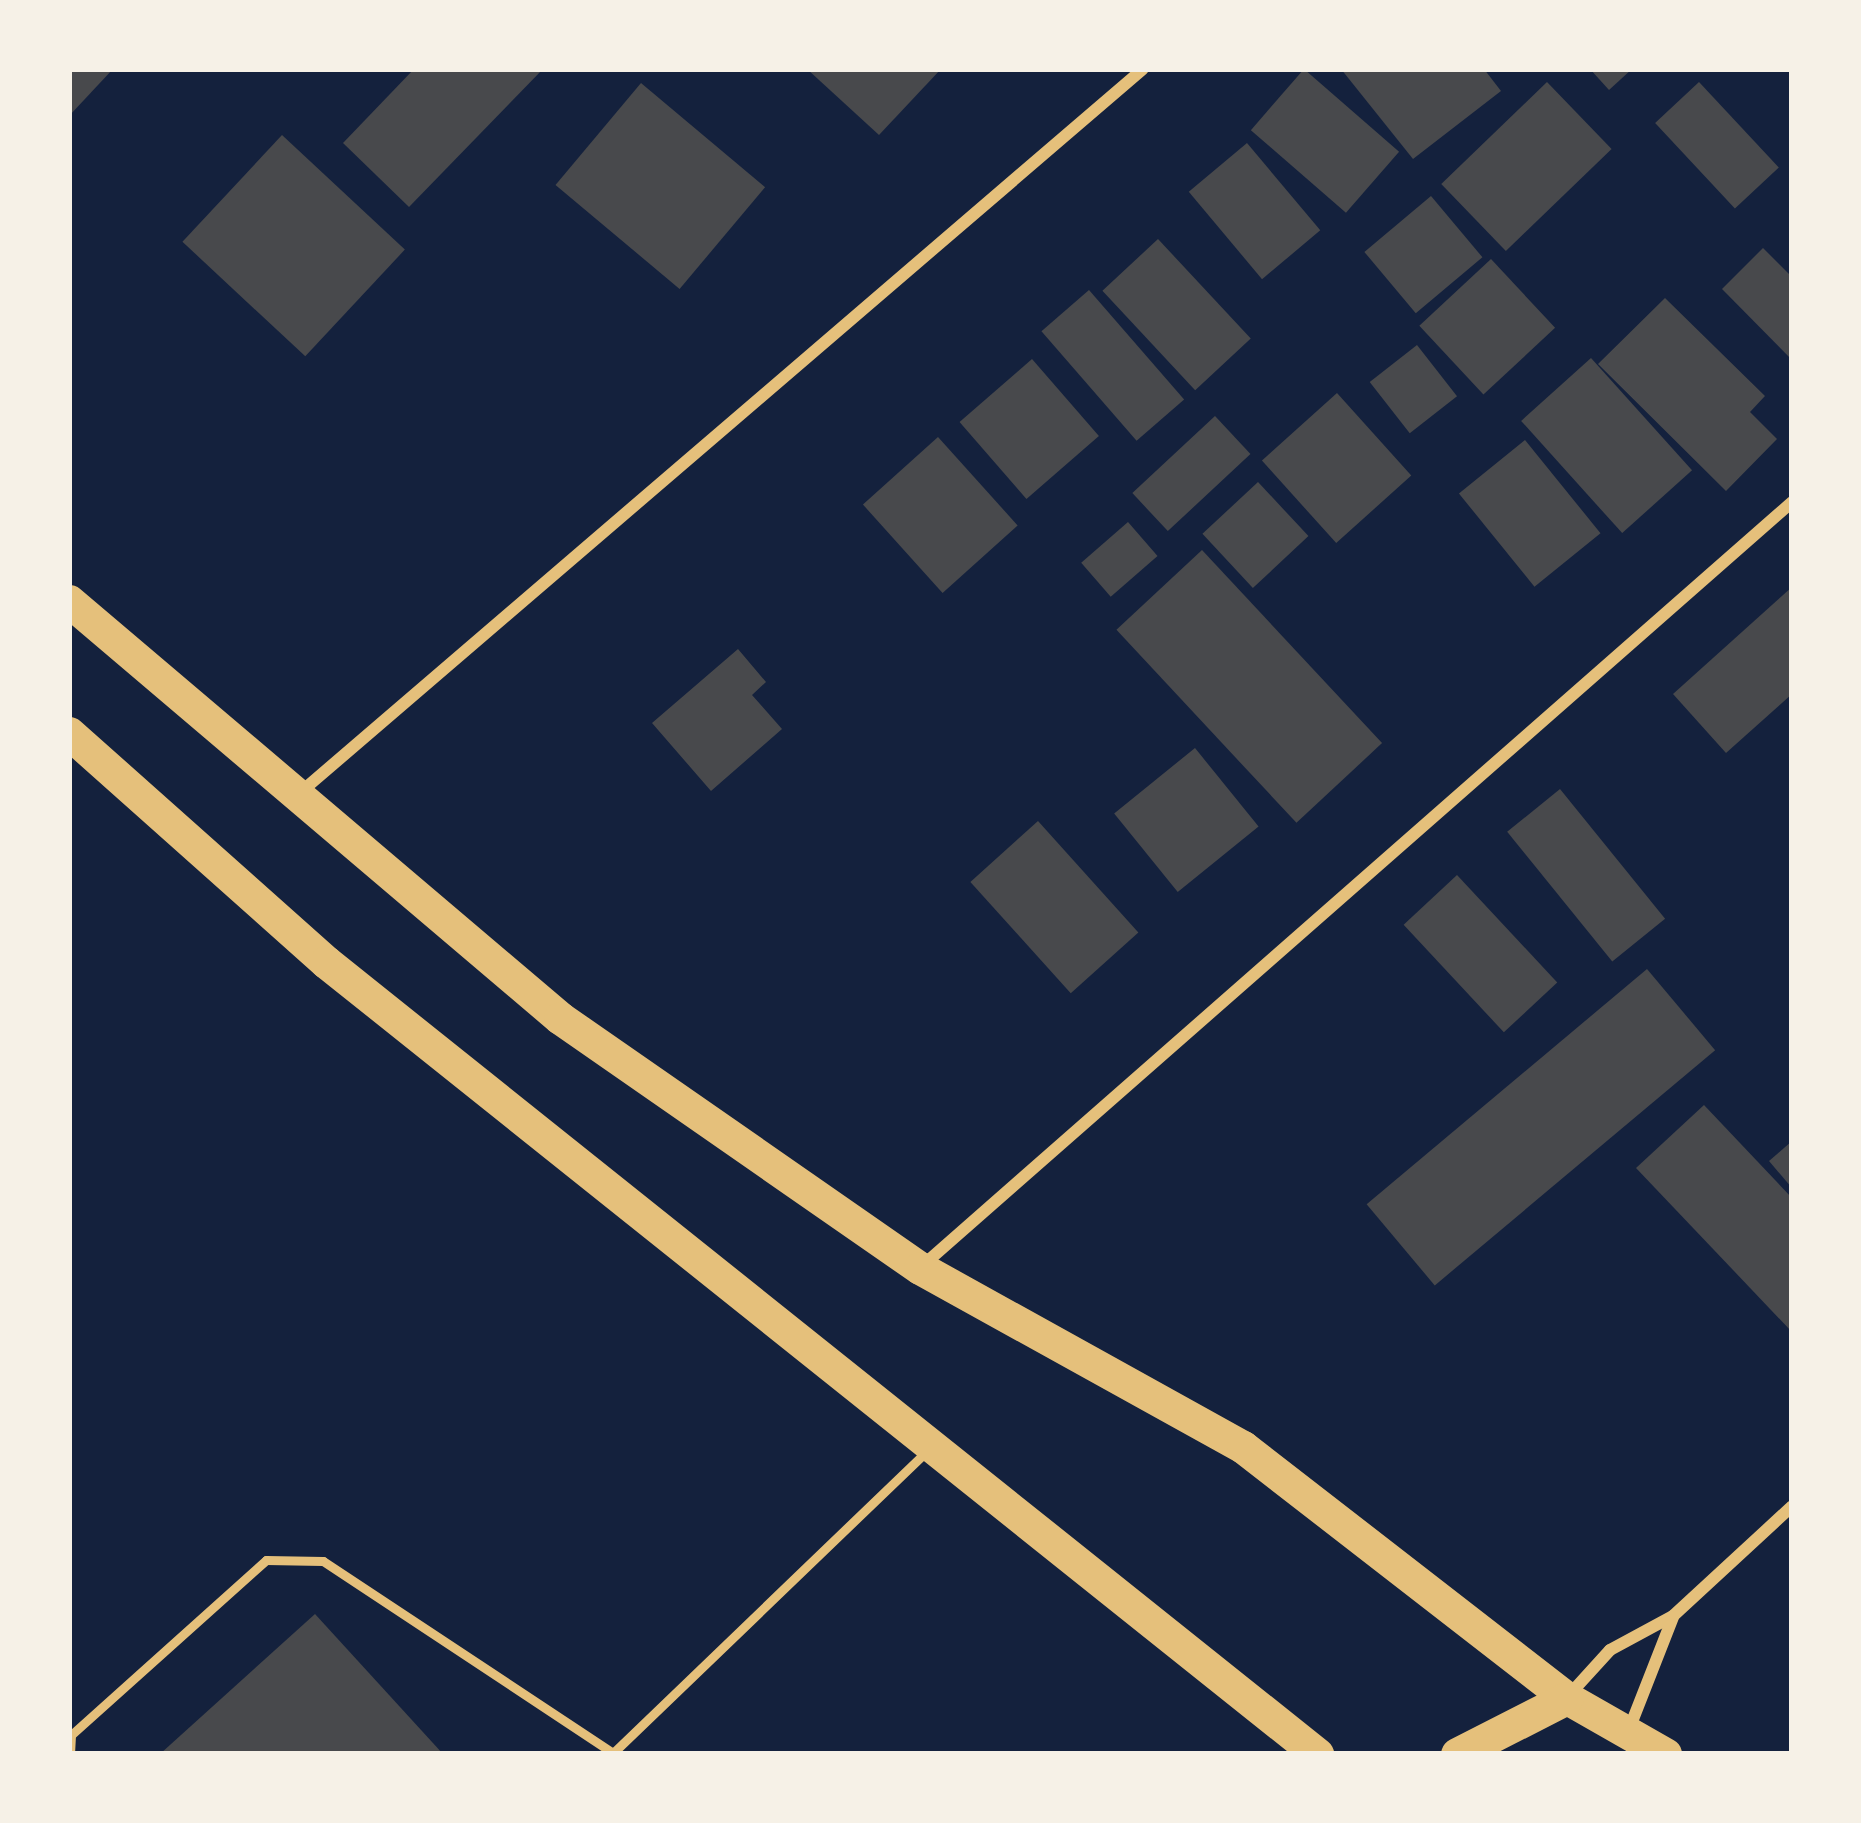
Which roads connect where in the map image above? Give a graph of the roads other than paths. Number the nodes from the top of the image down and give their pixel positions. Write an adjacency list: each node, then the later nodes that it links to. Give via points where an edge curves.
1 (1143, 69): 5 (street)
2 (1792, 502): 6 (street)
3 (69, 601): 5 (highway)
4 (69, 733): 7 (highway, via 326,962)
5 (299, 794): 6 (highway, via 560,1018)
6 (920, 1268): 10 (highway, via 1243,1447)
7 (933, 1445): 11 (highway); 14 (lane)
8 (1792, 1506): 9 (street)
9 (1673, 1616): 10 (street, via 1610,1650); 12 (street)
10 (1567, 1698): 12 (highway); 13 (highway)
11 (1266, 1717): 16 (highway); 17 (highway)
12 (1628, 1732): 18 (highway)
13 (1467, 1752)
14 (615, 1753): 15 (lane, via 323,1561 266,1560 71,1735)
15 (70, 1754)
16 (1293, 1754)
17 (1317, 1754)
18 (1665, 1754)

